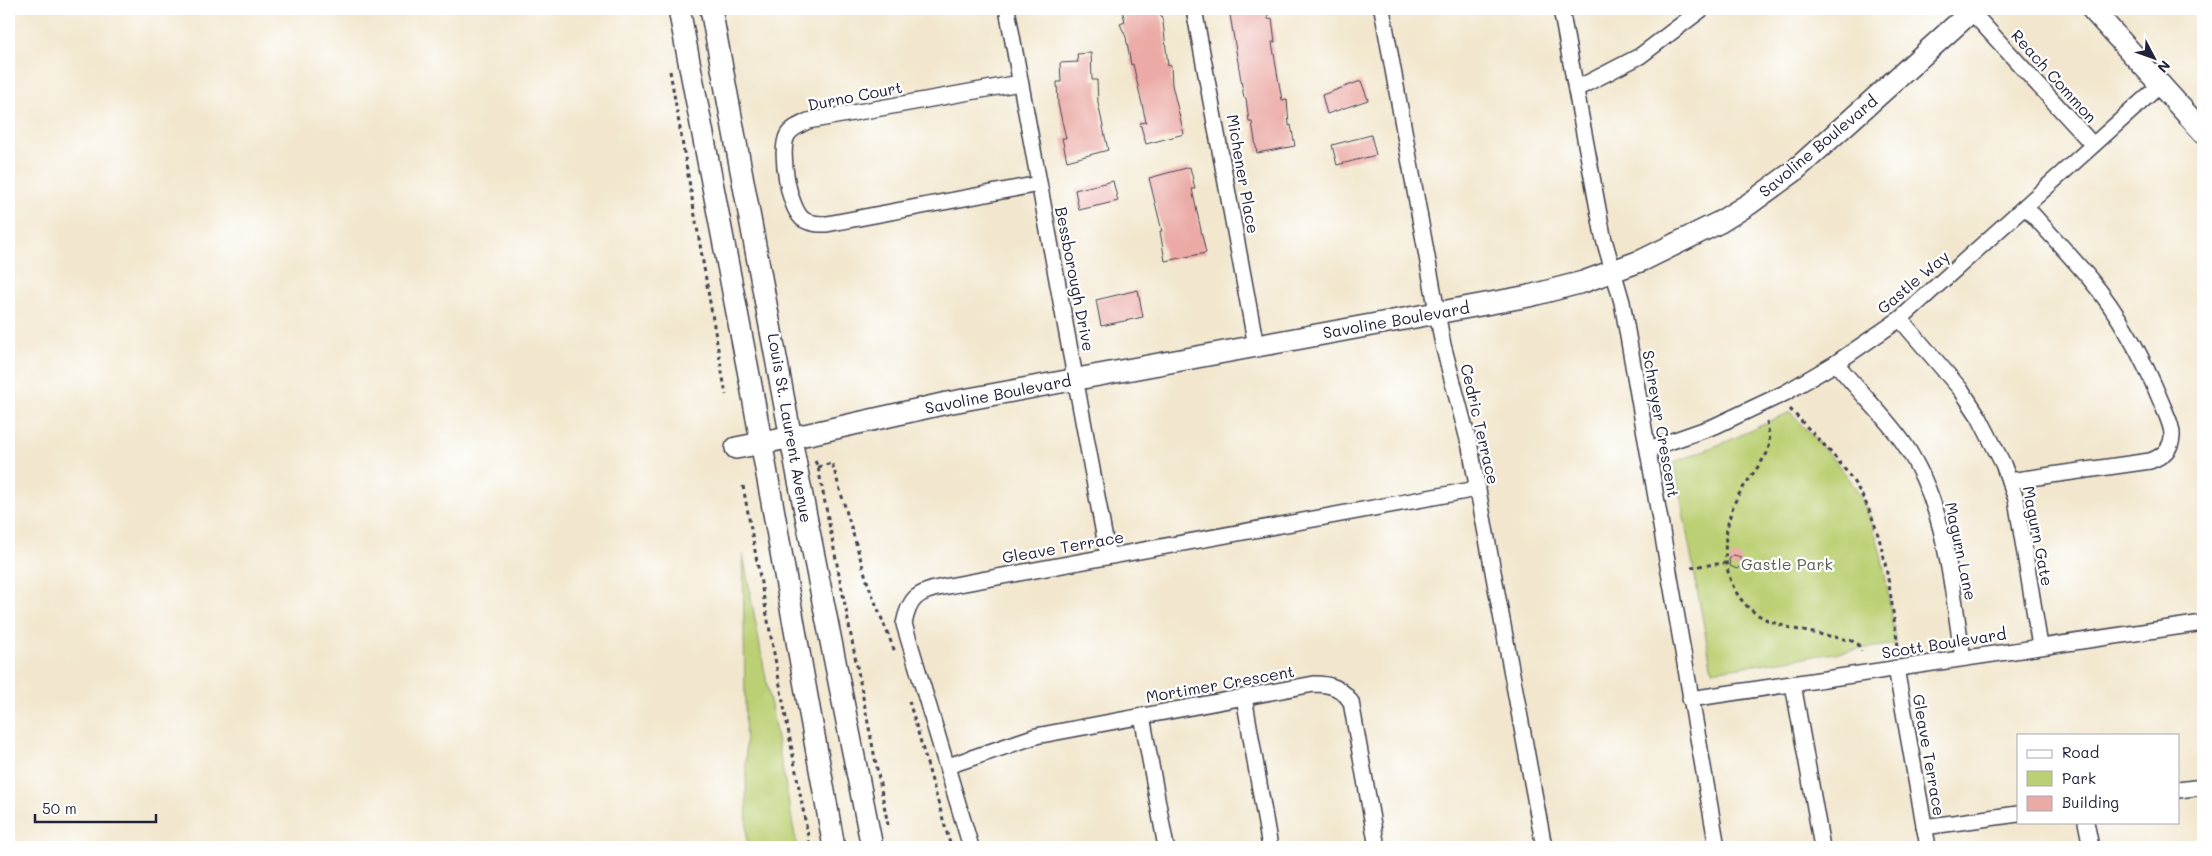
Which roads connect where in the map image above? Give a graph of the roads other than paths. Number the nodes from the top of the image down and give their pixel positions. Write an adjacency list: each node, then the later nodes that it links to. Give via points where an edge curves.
1 (679, 9): 24 (main road, Louis St. Laurent Avenue)
2 (711, 9): 23 (main road, Louis St. Laurent Avenue)
3 (1007, 9): 10 (street, Bessborough Drive)
4 (1194, 9): 20 (street, Michener Place)
5 (1382, 9): 18 (street, Cedric Terrace)
6 (1561, 9): 12 (street, Schreyer Crescent)
7 (1702, 9): 12 (street, via 1640,56)
8 (2092, 9): 11 (main road)
9 (1971, 10): 14 (street, Reach Common); 17 (main road, Savoline Boulevard, via 1832,138 1772,188 1711,226)
10 (1020, 83): 15 (street, Bessborough Drive); 15 (street, Durno Court, via 797,126 787,135 783,146 792,202 804,220 827,224)
11 (2161, 84): 13 (main road); 14 (street, Gastle Way)
12 (1576, 89): 17 (street, Schreyer Crescent, via 1603,236)
13 (2203, 132)
14 (2093, 145): 16 (street, Gastle Way)
15 (1039, 184): 22 (street, Bessborough Drive)
16 (2026, 207): 19 (street, Gastle Way); 27 (street, via 2090,279 2120,320 2158,393 2172,438 2166,452 2150,461)
17 (1614, 272): 18 (main road, Savoline Boulevard, via 1529,296); 26 (street, Schreyer Crescent)
18 (1438, 312): 20 (main road, Savoline Boulevard); 28 (street, Cedric Terrace)
19 (1900, 318): 21 (street, Gastle Way); 27 (street, Magurn Gate, via 1962,391 1987,431)
20 (1256, 346): 22 (main road, Savoline Boulevard)
21 (1836, 363): 26 (street, Gastle Way, via 1756,408); 32 (street, Magurn Lane, via 1904,444 1923,478 1940,520)
22 (1076, 378): 23 (main road, Savoline Boulevard); 29 (street, Bessborough Drive)
23 (791, 437): 24 (main road, Savoline Boulevard); 45 (main road, Louis St. Laurent Avenue)
24 (761, 443): 25 (main road, Savoline Boulevard); 44 (main road, Louis St. Laurent Avenue)
25 (736, 448)
26 (1649, 449): 36 (street, Schreyer Crescent)
27 (2010, 480): 31 (street, Magurn Gate, via 2016,499)
28 (1477, 489): 29 (street, Gleave Terrace); 50 (street, Cedric Terrace)
29 (1108, 556): 38 (street, Gleave Terrace, via 928,589 914,597 904,624)
30 (2203, 623): 31 (street, Scott Boulevard)
31 (2040, 646): 32 (street, Scott Boulevard)
32 (1963, 658): 33 (street, Scott Boulevard)
33 (1896, 668): 34 (street, Scott Boulevard); 43 (street, Gleave Terrace)
34 (1793, 684): 36 (street, Scott Boulevard); 52 (street)
35 (1244, 697): 37 (street, Mortimer Crescent); 48 (street); 49 (street, Mortimer Crescent, via 1328,684 1346,695 1351,702)
36 (1690, 699): 51 (street, Schreyer Crescent)
37 (1142, 716): 38 (street, Mortimer Crescent, via 1036,736); 47 (street)
38 (948, 766): 46 (street, Gleave Terrace)
39 (2203, 787): 40 (street)
40 (2180, 790)
41 (2017, 814): 43 (street)
42 (2086, 824): 54 (street)
43 (1924, 827): 53 (street, Gleave Terrace)
44 (834, 847)
45 (872, 847)
46 (971, 847)
47 (1166, 847)
48 (1270, 847)
49 (1377, 847)
50 (1544, 847)
51 (1717, 847)
52 (1822, 847)
53 (1928, 847)
54 (2091, 847)

